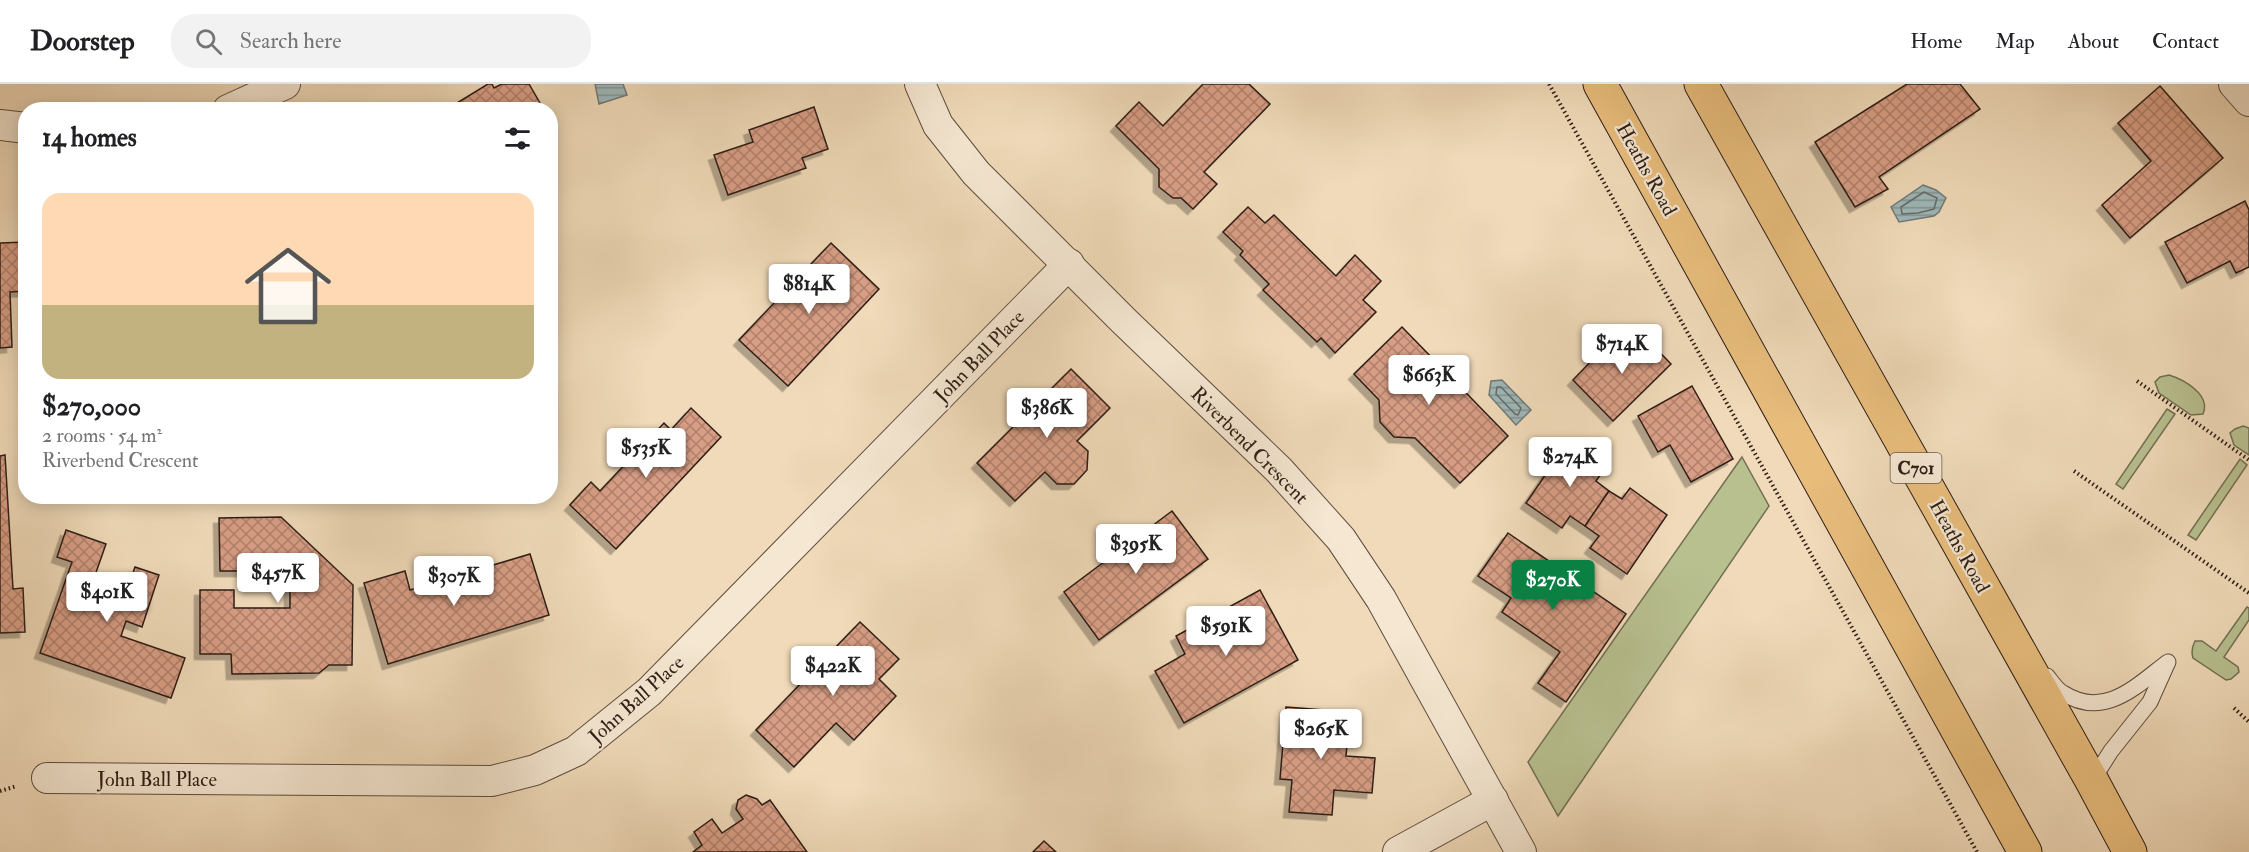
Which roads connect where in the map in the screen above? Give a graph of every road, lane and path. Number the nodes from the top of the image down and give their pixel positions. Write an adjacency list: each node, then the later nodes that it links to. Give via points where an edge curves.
1 (285, 84): 8 (street)
2 (920, 84): 11 (street, Riverbend Crescent, via 938,125 963,159)
3 (1548, 84): 24 (path)
4 (1600, 84): 25 (main road, Heaths Road)
5 (1701, 84): 15 (main road, Heaths Road / C701)
6 (2234, 84): 7 (street)
7 (2249, 101)
8 (246, 102)
9 (0, 125): 10 (street)
10 (18, 127)
11 (1069, 264): 19 (street, John Ball Place, via 649,692 576,751 535,770 492,781); 21 (street, Riverbend Crescent, via 1279,470 1341,539 1382,599)
12 (2137, 381): 13 (path)
13 (2249, 460)
14 (2074, 471): 16 (path)
15 (1923, 480): 20 (main road, Heaths Road / C701); 20 (lane, via 1964,527 2044,672 2063,693 2083,701 2119,698 2168,662 2150,702)
16 (2249, 593)
17 (2234, 708): 18 (path)
18 (2249, 722)
19 (47, 778)
20 (2092, 781): 26 (main road, Heaths Road / C701)
21 (1493, 800): 22 (street); 23 (street, Riverbend Crescent)
22 (1398, 852)
23 (1521, 852)
24 (1977, 852)
25 (2025, 852)
26 (2130, 852)

